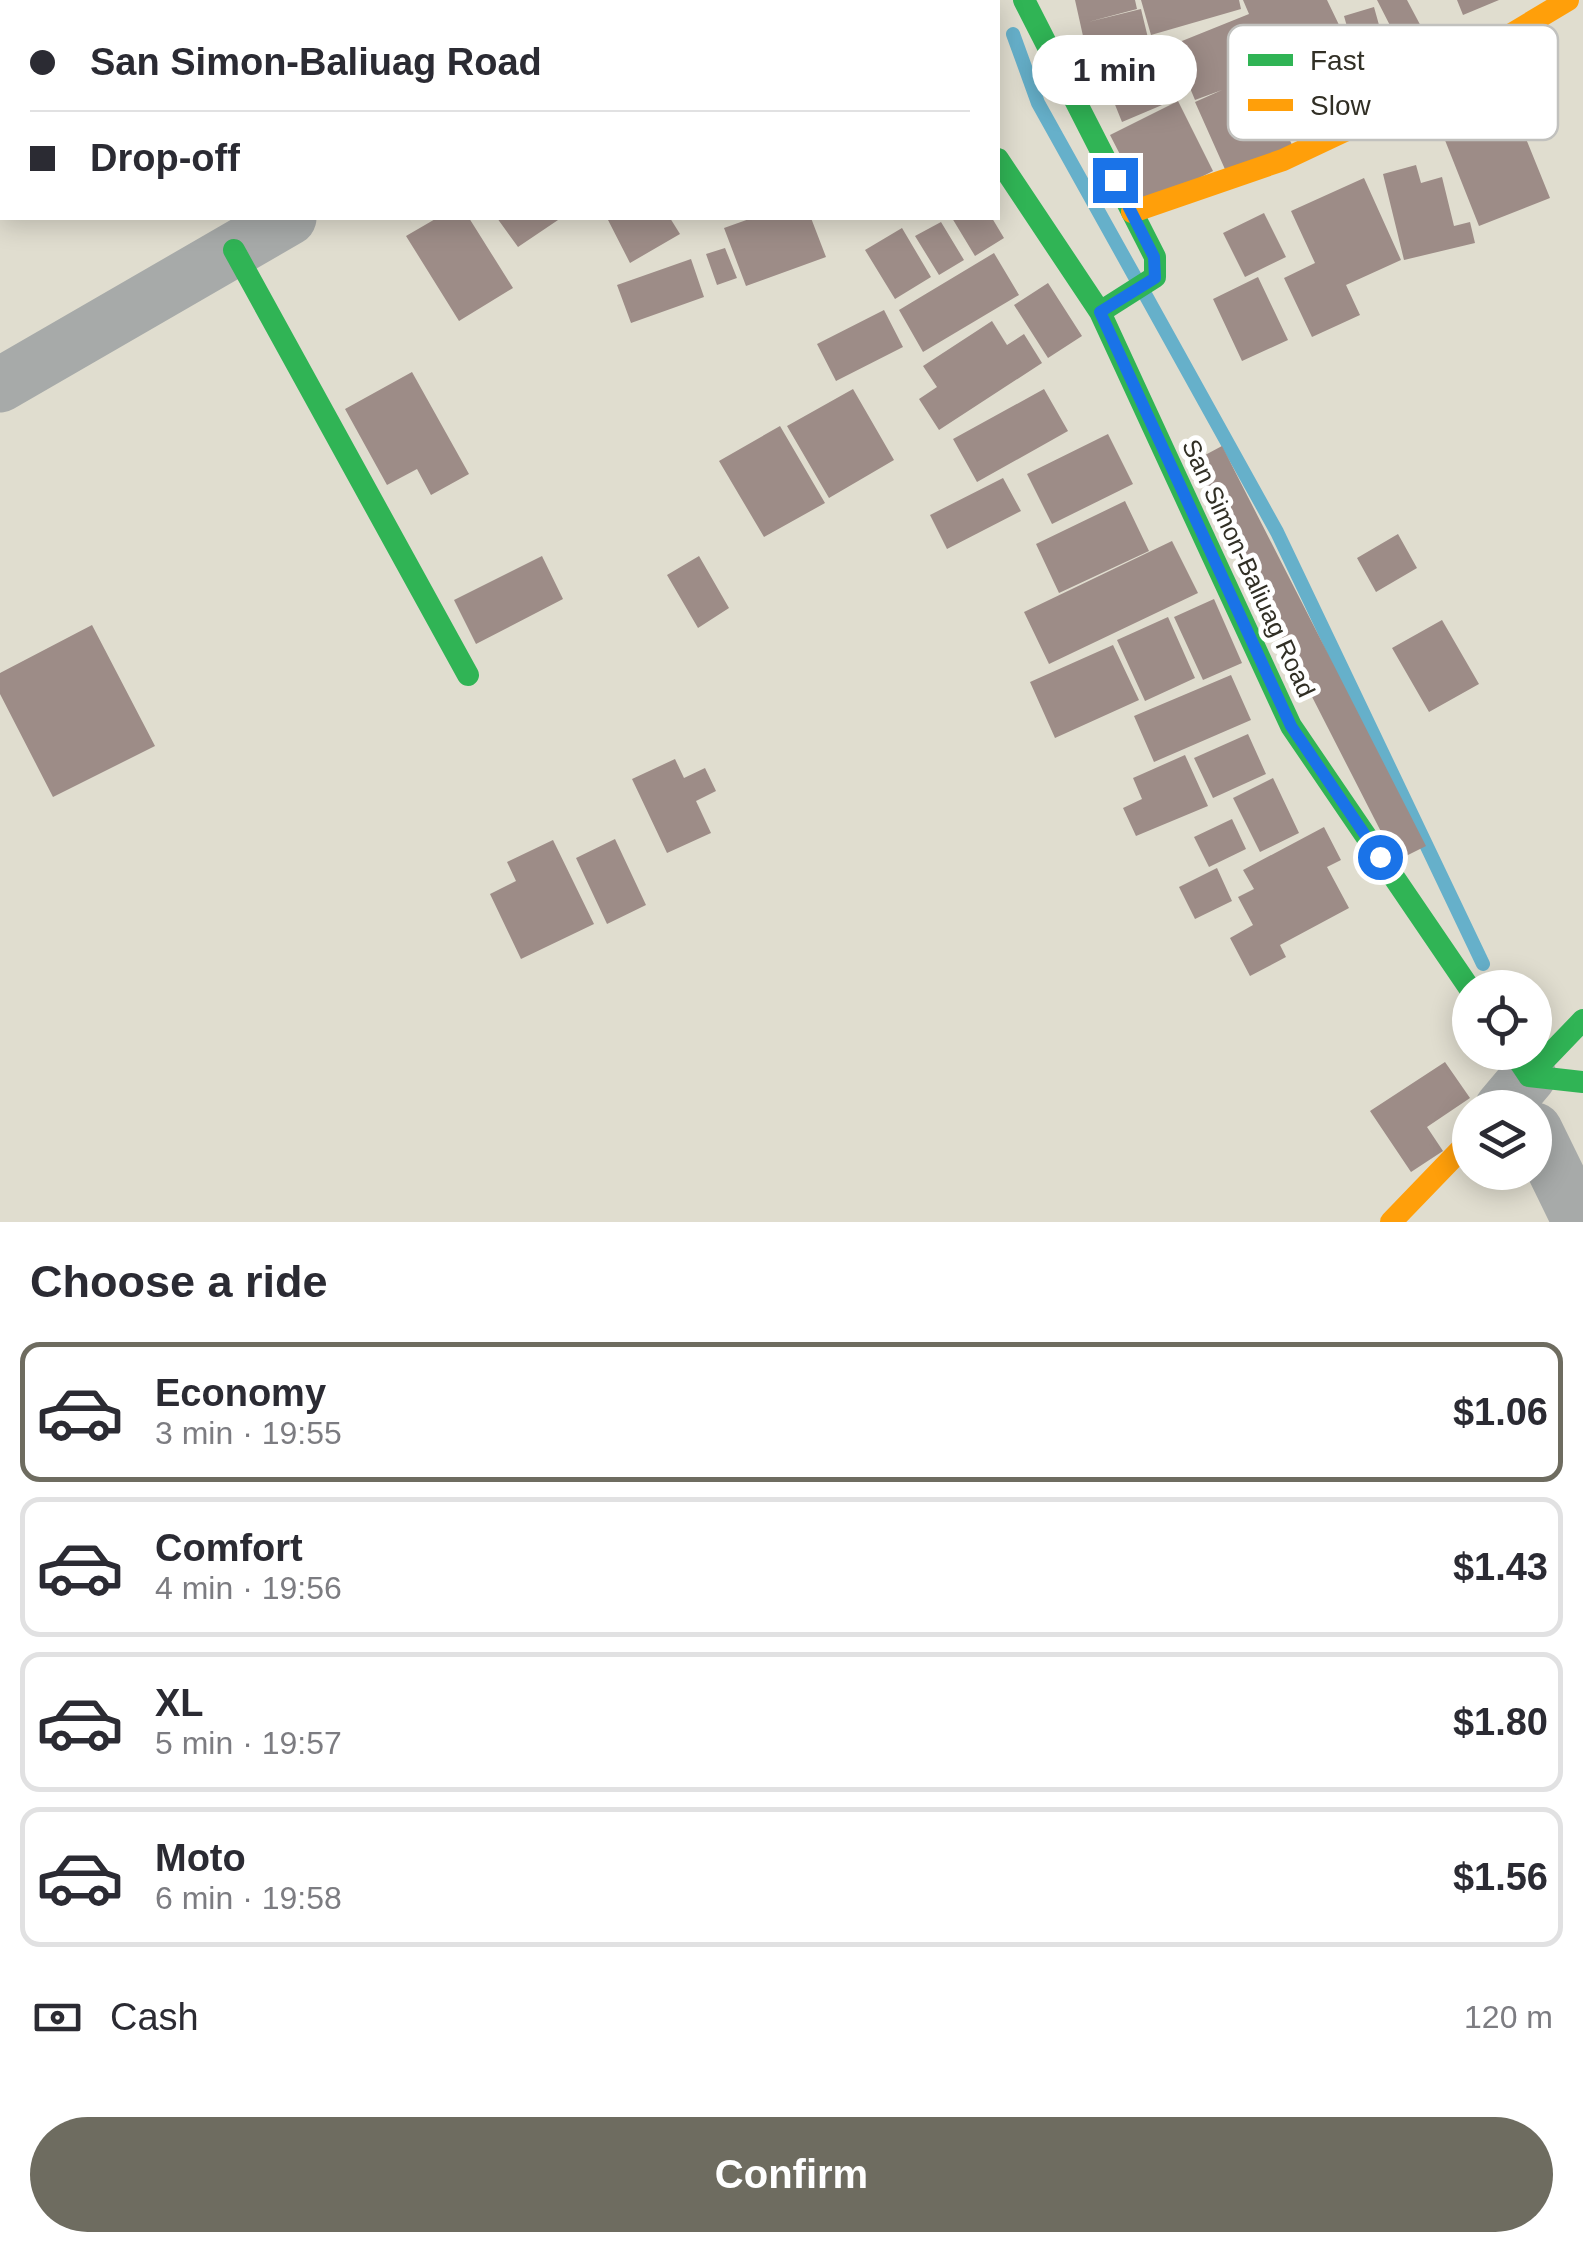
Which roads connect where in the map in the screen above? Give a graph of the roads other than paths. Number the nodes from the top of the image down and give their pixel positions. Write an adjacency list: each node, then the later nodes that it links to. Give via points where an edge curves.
1 (1024, 0): 6 (street)
2 (1568, 0): 3 (street)
3 (1527, 25)
4 (1326, 140): 6 (street)
5 (1000, 161): 9 (street, San Simon-Baliuag Road)
6 (1132, 212): 9 (street, via 1154,257 1155,278)
7 (286, 220): 8 (street)
8 (234, 250): 10 (street); 11 (street)
9 (1100, 312): 12 (street, San Simon-Baliuag Road, via 1291,726)
10 (0, 386)
11 (468, 675)
12 (1457, 970)
13 (1583, 1020): 15 (street)
14 (1583, 1082): 16 (street)
15 (1523, 1090)
16 (1541, 1090)
17 (1452, 1159): 19 (street)
18 (1552, 1162): 20 (street)
19 (1391, 1222)
20 (1580, 1222)

